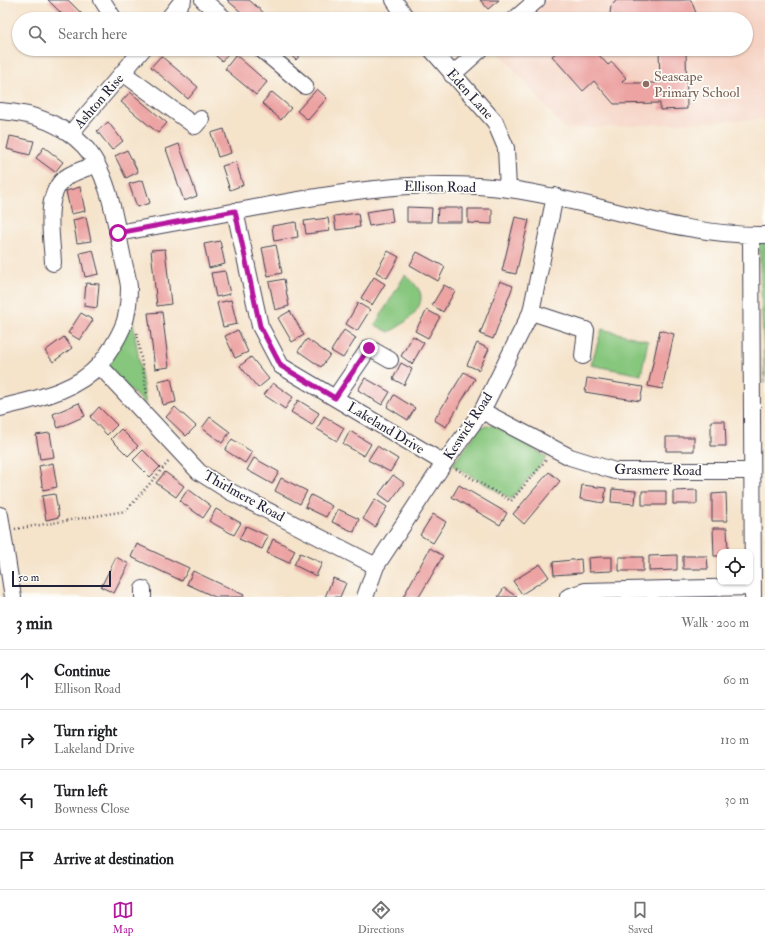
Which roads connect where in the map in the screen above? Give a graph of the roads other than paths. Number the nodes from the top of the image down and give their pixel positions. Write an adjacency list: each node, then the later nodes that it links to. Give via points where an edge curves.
1 (102, 0): 6 (street)
2 (184, 0): 7 (street)
3 (203, 0): 8 (street)
4 (394, 0): 9 (street)
5 (537, 0): 10 (street)
6 (110, 12)
7 (174, 12)
8 (218, 12)
9 (402, 12)
10 (523, 12)
11 (137, 56): 15 (street, Ashton Rise)
12 (269, 56): 17 (street)
13 (437, 56): 16 (street, Eden Lane)
14 (473, 56): 16 (street)
15 (123, 72): 19 (street, via 195,126); 20 (street, Ashton Rise)
16 (452, 74): 22 (street, Eden Lane, via 496,122 506,148)
17 (305, 86)
18 (0, 110): 20 (street, via 29,114 50,122)
19 (201, 119)
20 (70, 134): 21 (street, via 85,147)
21 (97, 164): 25 (street, via 109,194); 27 (street, via 67,176 55,188 51,201)
22 (508, 189): 23 (street, Ellison Road); 24 (street, Ellison Road, via 419,185 388,187 326,194)
23 (555, 196): 26 (street, Ellison Road, via 688,228); 28 (street, Keswick Road)
24 (235, 211): 25 (street, Ellison Road); 32 (street, Lakeland Drive, via 260,326 281,366)
25 (118, 233): 31 (street, via 129,287 126,319 115,342)
26 (759, 235): 36 (street)
27 (53, 263)
28 (531, 312): 29 (street, via 586,330); 34 (street, Keswick Road)
29 (583, 356)
30 (390, 360): 32 (street, via 369,348)
31 (99, 365): 33 (street, via 84,378 67,387); 38 (street, Thirlmere Road, via 199,472 230,491)
32 (335, 398): 35 (street, Lakeland Drive)
33 (0, 408)
34 (482, 411): 35 (street, Keswick Road); 36 (street, Grasmere Road, via 570,457 615,471)
35 (444, 463): 38 (street, Keswick Road)
36 (752, 471): 39 (street)
37 (0, 515): 40 (street)
38 (376, 566): 41 (street, Keswick Road)
39 (752, 592): 42 (street, via 585,592)
40 (13, 597)
41 (365, 597)
42 (568, 597)

